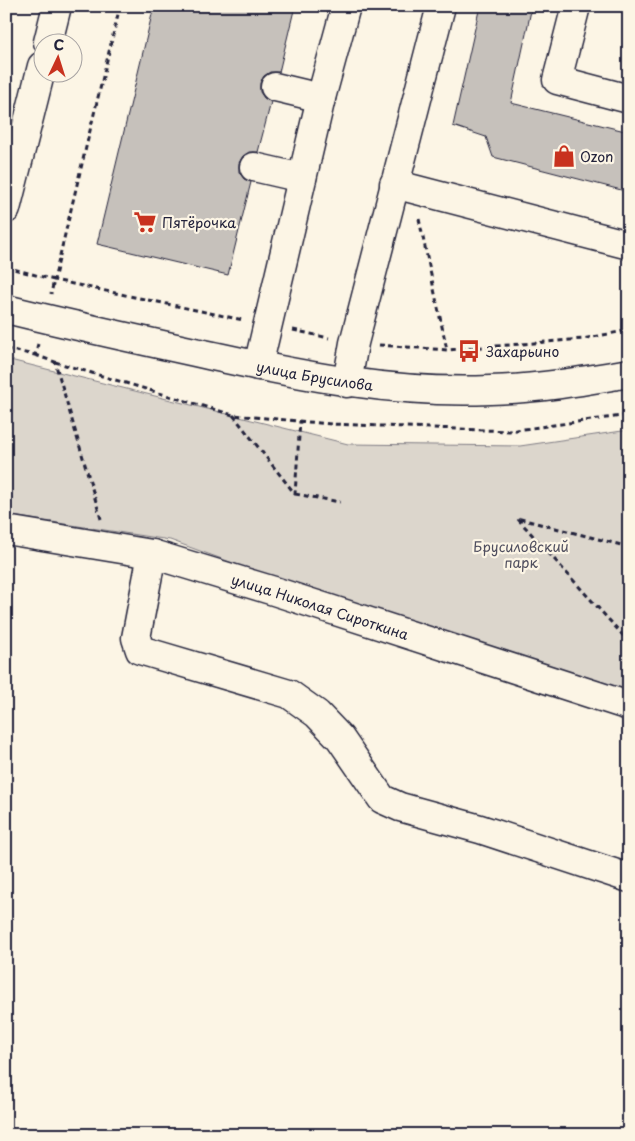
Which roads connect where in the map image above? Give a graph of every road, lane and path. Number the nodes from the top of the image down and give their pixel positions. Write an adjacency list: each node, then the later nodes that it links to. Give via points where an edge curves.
1 (58, 6): 5 (street)
2 (346, 6): 8 (street)
3 (441, 6): 12 (street)
4 (576, 6): 9 (street, via 557,80)
5 (51, 32)
6 (38, 82): 13 (street)
7 (275, 87): 8 (street)
8 (321, 98): 11 (street)
9 (629, 99)
10 (254, 167): 11 (street)
11 (302, 178): 21 (street)
12 (403, 186): 14 (street); 18 (path); 23 (street, via 354,343)
13 (6, 209)
14 (629, 245)
15 (6, 267): 16 (path)
16 (54, 280)
17 (6, 309): 21 (street, улица Брусилова)
18 (447, 350)
19 (35, 355): 20 (path)
20 (55, 362): 24 (path); 30 (path, via 102,522)
21 (258, 366): 23 (street, улица Брусилова)
22 (629, 373): 23 (street, улица Брусилова, via 563,384 490,390)
23 (347, 383)
24 (233, 415): 26 (path); 27 (path)
25 (629, 415): 26 (path, via 509,431)
26 (300, 421): 27 (path)
27 (295, 494): 28 (path)
28 (340, 502)
29 (6, 530): 30 (street, улица Николая Сироткина)
30 (103, 546): 32 (street, улица Николая Сироткина)
31 (629, 547): 33 (path, via 516,518)
32 (152, 554): 34 (street, улица Николая Сироткина, via 274,590); 35 (street, via 136,638 140,650 289,694 323,720 340,738 382,799 388,802)
33 (629, 642)
34 (629, 706)
35 (629, 878)

